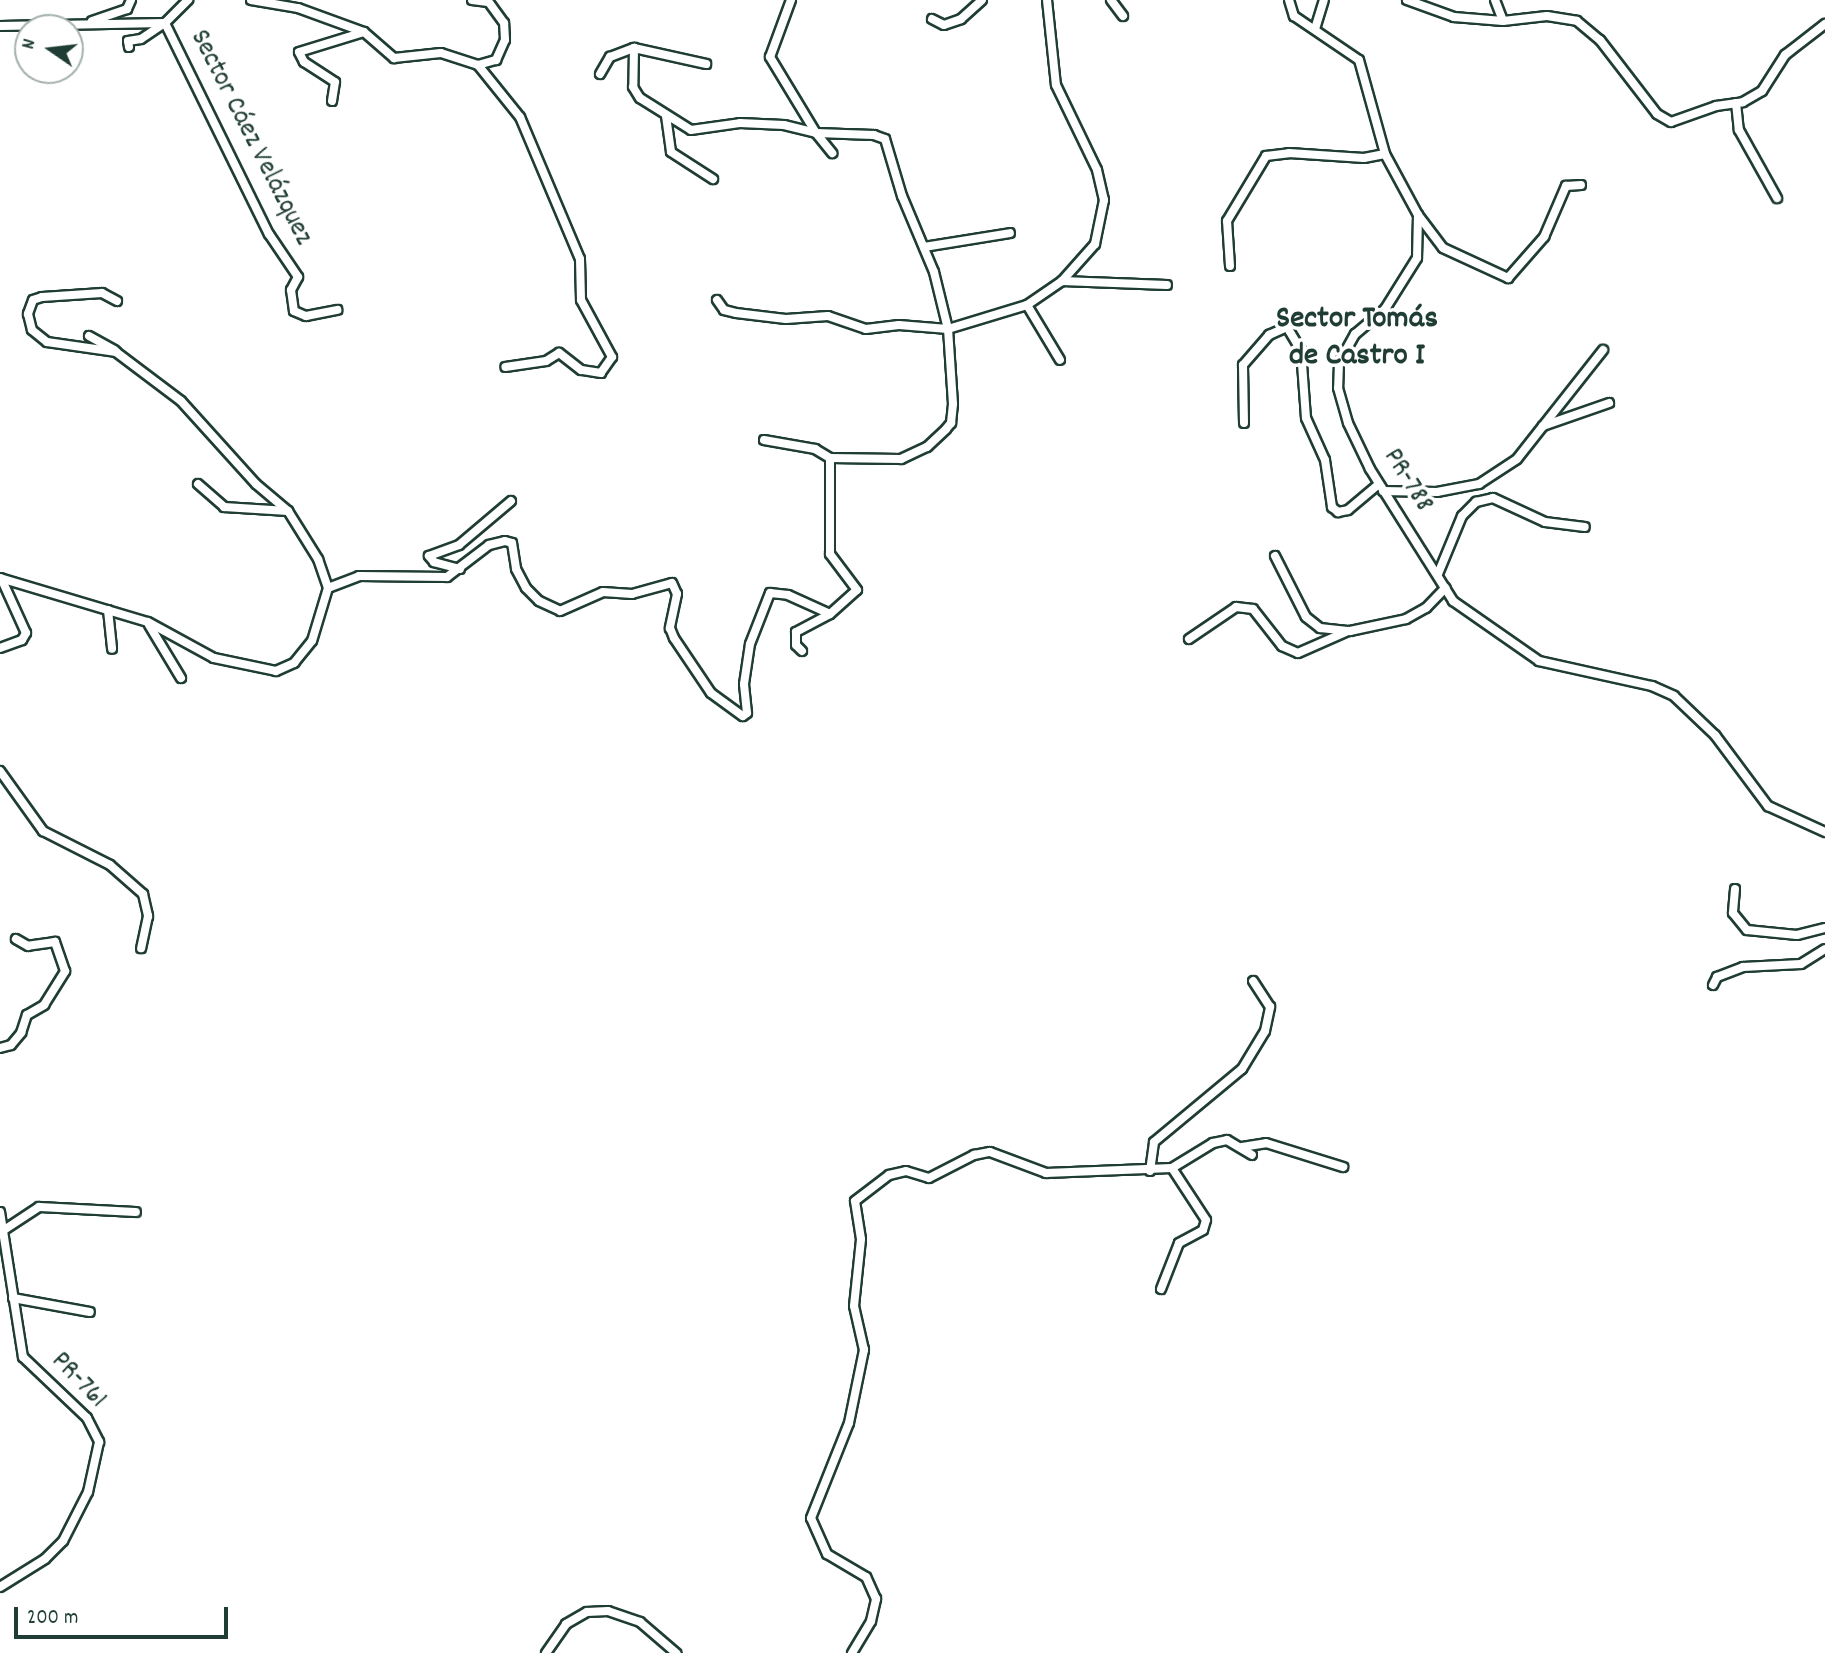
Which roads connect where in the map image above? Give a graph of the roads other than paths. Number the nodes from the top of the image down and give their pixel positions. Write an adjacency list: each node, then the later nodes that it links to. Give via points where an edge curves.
1 (131, 0): 18 (street, via 127,9)
2 (188, 0): 17 (street)
3 (251, 0): 22 (street, via 298,8)
4 (472, 0): 13 (street)
5 (790, 0): 31 (street, via 770,57)
6 (982, 0): 15 (street, via 961,19 944,25)
7 (1047, 0): 41 (street, via 1056,85 1097,170 1104,200 1095,244)
8 (1111, 0): 14 (street)
9 (1289, 0): 21 (street, PR-788 / PR-788, via 1294,16)
10 (1324, 0): 21 (street)
11 (1407, 0): 16 (street, via 1454,18)
12 (1495, 0): 16 (street)
13 (487, 1): 26 (street, via 503,23 505,40 496,60)
14 (1123, 16)
15 (932, 19)
16 (1503, 21): 29 (street, via 1547,16 1577,21 1600,40 1657,114 1671,121)
17 (165, 23): 20 (street); 23 (street, via 126,43); 46 (street, Sector Cáez Velázquez, via 269,234 298,277 291,290 294,311 306,316)
18 (84, 24)
19 (1825, 24): 29 (street, via 1793,47 1762,91)
20 (84, 27)
21 (1315, 29): 33 (street, PR-788 / PR-788, via 1359,60)
22 (364, 32): 26 (street, via 394,58 441,53); 28 (street, via 299,52 304,62 335,82)
23 (129, 47)
24 (634, 48): 25 (street); 27 (street, via 610,57); 30 (street, via 633,87)
25 (706, 64)
26 (478, 65): 52 (street, via 520,117 580,259 581,300 612,357 601,373 581,370 559,353 546,361)
27 (600, 74)
28 (332, 101)
29 (1736, 103): 36 (street, via 1739,130)
30 (666, 116): 31 (street, via 691,130 740,123 784,125); 34 (street, via 671,152)
31 (816, 133): 32 (street); 39 (street, via 885,139)
32 (832, 153)
33 (1385, 154): 37 (street, PR-788 / PR-788); 40 (street, via 1364,158 1266,156 1227,221)
34 (713, 179)
35 (1581, 185): 37 (street, via 1566,186 1544,237 1508,278 1443,248)
36 (1777, 198)
37 (1418, 215): 59 (street, PR-788 / PR-788, via 1417,258 1385,309 1355,334 1339,363 1338,388 1348,423)
38 (1010, 233): 39 (street)
39 (924, 247): 47 (street)
40 (1230, 266)
41 (1062, 281): 42 (street); 45 (street)
42 (1167, 285)
43 (717, 300): 47 (street, via 724,310 736,313 786,319 828,316 866,329 900,325)
44 (117, 301): 50 (street, via 102,293 42,297 33,300 28,314 32,330 47,342)
45 (1027, 305): 47 (street); 51 (street)
46 (337, 310)
47 (948, 329): 57 (street, via 951,424 927,447 901,458)
48 (89, 337): 50 (street)
49 (1603, 351): 55 (street)
50 (116, 352): 61 (street, via 181,401 256,484)
51 (1060, 360)
52 (505, 367)
53 (1609, 403): 55 (street)
54 (1244, 423): 59 (street, via 1244,365 1269,335 1287,327 1301,350 1306,418 1325,460 1332,507 1338,512 1348,510)
55 (1543, 426): 59 (street, via 1517,459 1479,484 1437,492)
56 (764, 440): 57 (street, via 815,449)
57 (830, 458): 70 (street, via 830,554 857,590)
58 (198, 484): 61 (street, via 224,507)
59 (1381, 488): 65 (street, PR-788 / PR-788)
60 (511, 501): 64 (street, via 459,545 429,556 434,562)
61 (288, 512): 68 (street, via 318,559)
62 (1585, 527): 65 (street, via 1545,522 1493,498 1476,502 1461,516)
63 (1275, 556): 72 (street, via 1306,617 1320,628)
64 (460, 569): 68 (street, via 447,577 359,576); 70 (street, via 489,545 512,543 516,569 526,588 538,601 560,611 603,592 632,594 672,583 677,594 670,628 674,638 711,693 743,716 747,713 744,684 750,644 770,593 788,595)
65 (1438, 574): 67 (street, PR-788 / PR-788)
66 (1, 578): 69 (street); 74 (street, via 26,633 22,640)
67 (1444, 587): 72 (street, via 1426,608 1406,619); 79 (street, PR-788 / PR-788, via 1468,614 1539,662 1653,686 1674,696 1715,735 1768,806)
68 (328, 588): 71 (street, via 312,641 294,663 276,671 214,658)
69 (108, 610): 71 (street); 75 (street)
70 (830, 614): 76 (street, via 796,632 796,645)
71 (148, 622): 77 (street)
72 (1350, 631): 73 (street, via 1298,653 1282,646 1253,609 1236,607)
73 (1189, 639)
74 (0, 648)
75 (112, 649)
76 (802, 651)
77 (181, 678)
78 (0, 771): 83 (street, via 43,831 110,865 143,894 148,916)
79 (1825, 832)
80 (1735, 889): 81 (street, via 1733,912 1747,930 1797,935)
81 (1825, 928)
82 (16, 939): 87 (street, via 28,946 55,942 65,971 44,1005 27,1015 11,1045)
83 (141, 948)
84 (1825, 949): 86 (street, via 1801,964 1743,967 1717,977)
85 (1253, 981): 92 (street, via 1270,1007 1265,1031 1242,1069 1154,1142)
86 (1713, 985)
87 (0, 1048)
88 (1242, 1147): 89 (street); 90 (street, via 1266,1143); 91 (street, via 1227,1140 1213,1143)
89 (1252, 1156)
90 (1343, 1167)
91 (1172, 1168): 92 (street); 96 (street, via 1206,1220 1203,1230 1179,1243)
92 (1150, 1171): 102 (street, via 1046,1173 990,1152 974,1155 929,1178 906,1171 889,1175 855,1201 861,1239 854,1306 864,1350 849,1423 811,1518 827,1554 866,1577 876,1599 871,1621)
93 (0, 1212): 95 (street, PR-761 / PR-761)
94 (136, 1212): 95 (street, via 39,1207)
95 (4, 1230): 97 (street, PR-761 / PR-761)
96 (1160, 1289)
97 (13, 1298): 98 (street); 99 (street, PR-761 / PR-761, via 23,1357 87,1418 99,1442 88,1492 63,1541 46,1559)
98 (90, 1312)
99 (0, 1587)
100 (546, 1653): 101 (street, via 566,1624 587,1612 608,1611 640,1622)
101 (676, 1653)
102 (852, 1653)

